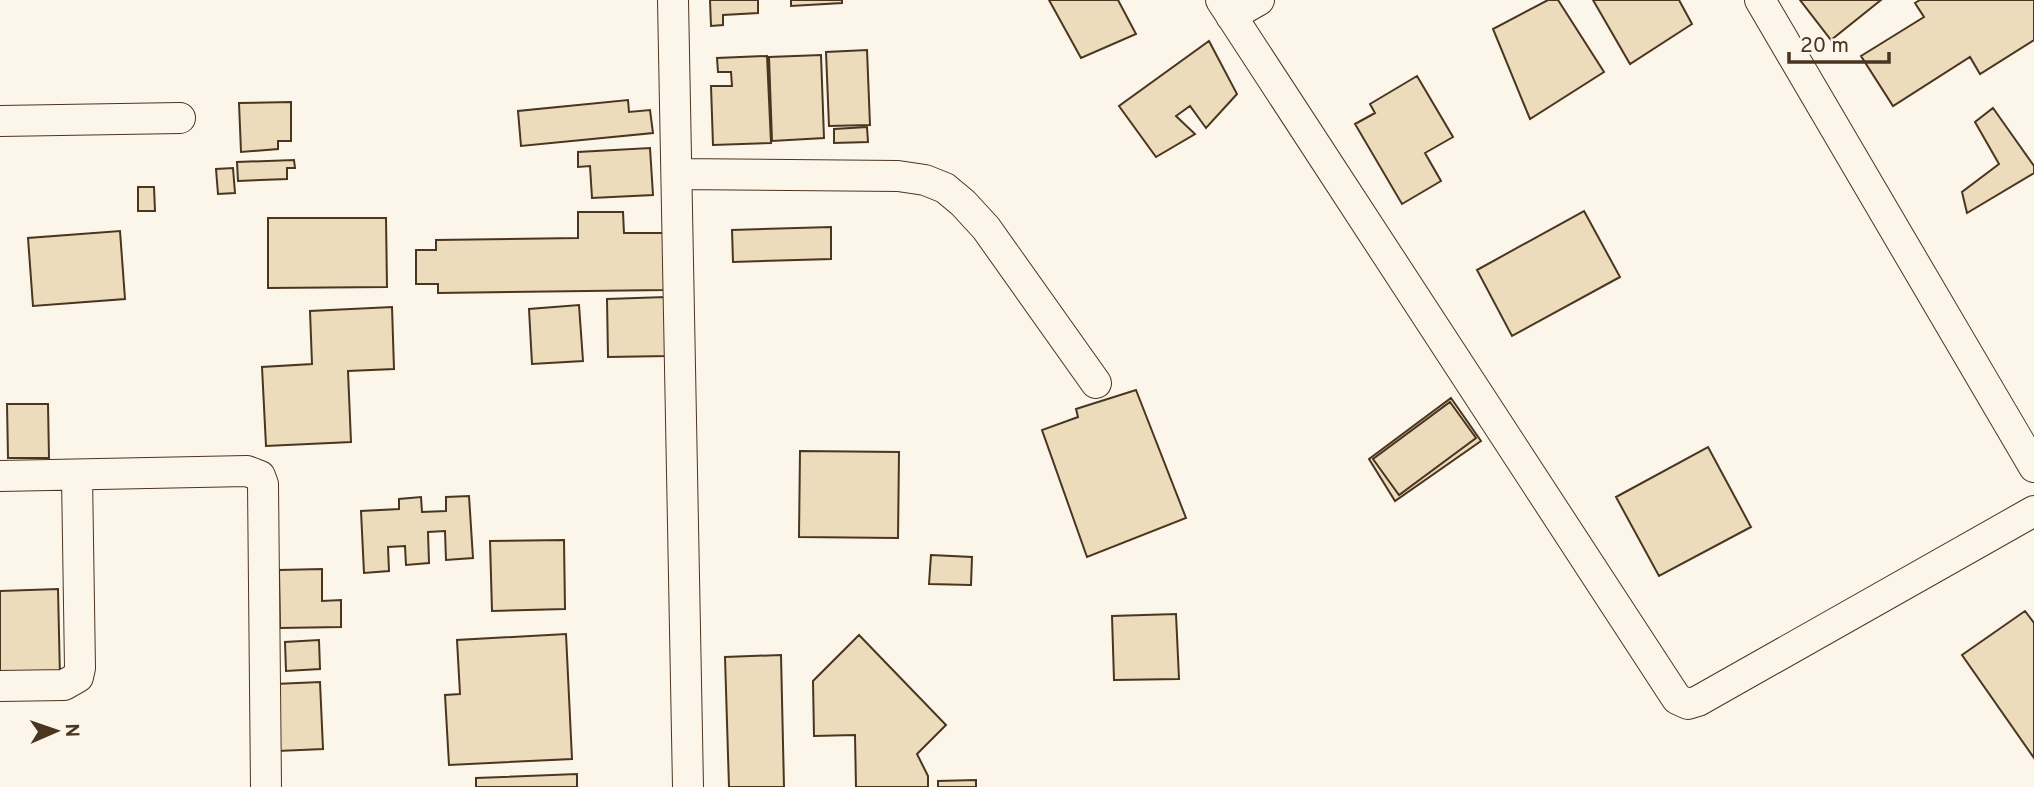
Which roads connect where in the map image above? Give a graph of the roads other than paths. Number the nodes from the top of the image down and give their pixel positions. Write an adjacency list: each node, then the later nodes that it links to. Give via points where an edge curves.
1 (673, 0): 7 (street)
2 (1259, 0): 4 (street)
3 (1760, 0): 9 (street)
4 (1226, 8): 12 (street, via 1677,698 1688,704 1698,701)
5 (180, 118): 6 (street)
6 (0, 121)
7 (677, 174): 8 (street, via 898,176 945,188 986,228); 15 (street)
8 (1096, 383)
9 (2034, 467)
10 (0, 476): 11 (street)
11 (77, 476): 13 (street, via 78,677 64,685); 14 (street, via 247,471 260,476)
12 (2034, 511)
13 (0, 686)
14 (266, 787)
15 (688, 787)

